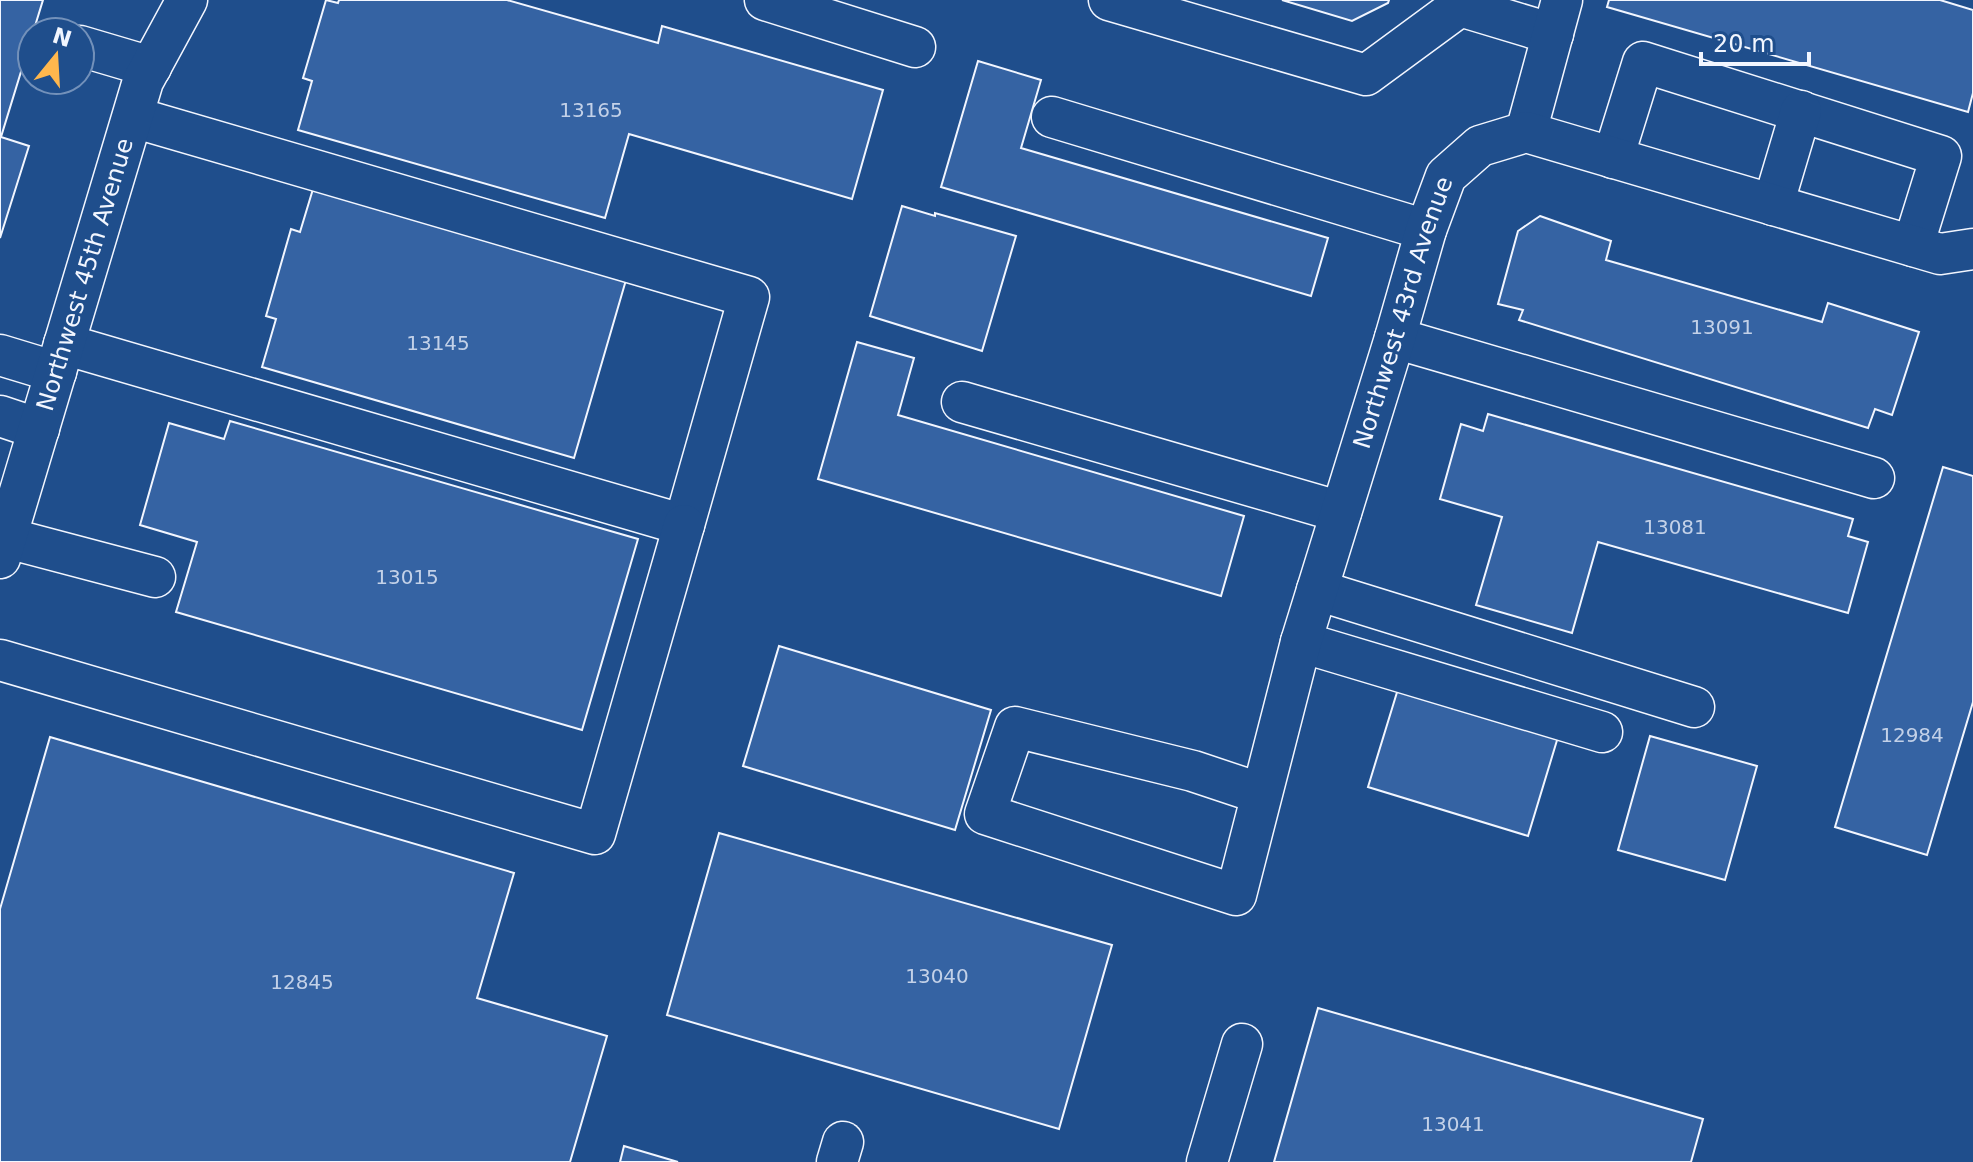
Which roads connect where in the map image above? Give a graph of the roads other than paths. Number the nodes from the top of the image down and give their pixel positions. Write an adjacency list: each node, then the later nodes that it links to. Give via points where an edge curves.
1 (765, 0): 5 (street)
2 (1109, 0): 4 (street, via 1366,75 1460,6)
3 (183, 1): 7 (street, Northwest 45th Avenue)
4 (1558, 17): 11 (street)
5 (915, 47)
6 (96, 51): 7 (street)
7 (151, 67): 9 (street, Northwest 45th Avenue)
8 (1801, 111): 12 (street, via 1643,62); 13 (street); 15 (street, via 1941,156)
9 (133, 117): 19 (street, Northwest 45th Avenue); 25 (street, via 749,297)
10 (1052, 117): 14 (street)
11 (1526, 132): 12 (street); 14 (street, Northwest 43rd Avenue, via 1480,146 1446,176)
12 (1613, 158): 13 (street)
13 (1773, 205): 15 (street)
14 (1426, 230): 17 (street, Northwest 43rd Avenue)
15 (1913, 246): 16 (street, via 1940,254)
16 (1973, 249)
17 (1395, 338): 23 (street); 24 (street, Northwest 43rd Avenue)
18 (0, 355): 19 (street)
19 (60, 358): 22 (street, Northwest 45th Avenue); 25 (street)
20 (962, 402): 24 (street)
21 (0, 416): 22 (street)
22 (39, 429): 26 (street, Northwest 45th Avenue)
23 (1874, 478)
24 (1341, 512): 28 (street, Northwest 43rd Avenue)
25 (684, 525): 30 (street, via 595,834)
26 (2, 544): 27 (street)
27 (155, 577)
28 (1317, 590): 29 (street, Northwest 43rd Avenue); 31 (street)
29 (1301, 642): 32 (street); 33 (street, Northwest 43rd Avenue)
30 (0, 660)
31 (1694, 707)
32 (1602, 732)
33 (1262, 794): 33 (street, Northwest 43rd Avenue, via 1236,895 985,814 1015,727 1193,771)
34 (1242, 1044): 35 (street)
35 (1207, 1162)

